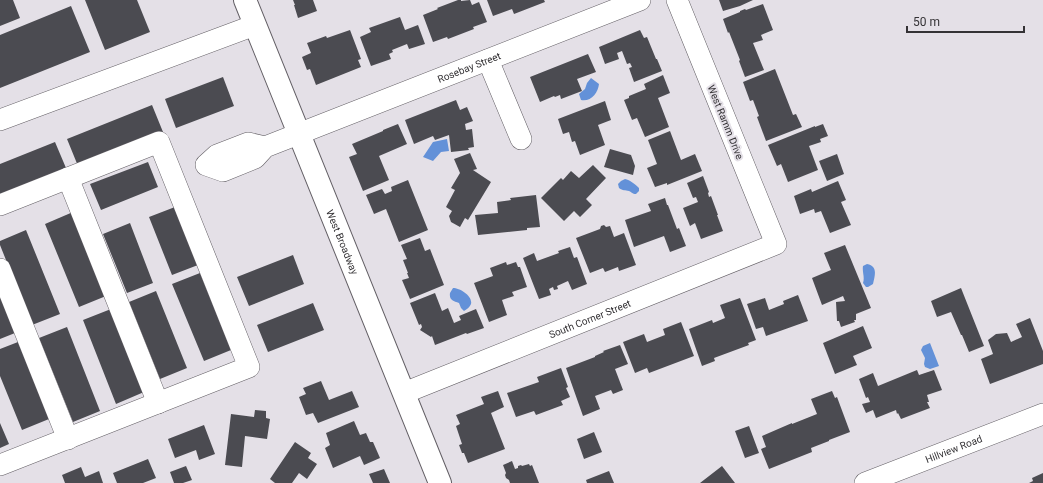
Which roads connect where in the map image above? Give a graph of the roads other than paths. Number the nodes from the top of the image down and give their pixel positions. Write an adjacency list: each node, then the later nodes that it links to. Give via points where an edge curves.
1 (245, 0): 4 (main road, West Broadway)
2 (640, 0): 5 (street, Rosebay Street)
3 (677, 0): 12 (street, West Ramm Drive)
4 (255, 25): 6 (street); 7 (main road, West Broadway)
5 (488, 60): 7 (street, Rosebay Street); 8 (street)
6 (0, 120)
7 (299, 134): 10 (street, Rosebay Street, via 265,147 248,143 217,155 206,165); 14 (main road, West Broadway)
8 (521, 139)
9 (68, 178): 10 (street, via 159,142); 11 (street); 15 (street)
10 (174, 178): 15 (street, via 248,367)
11 (0, 205)
12 (776, 244): 14 (street, South Corner Street)
13 (0, 269): 17 (street)
14 (404, 394): 19 (main road, West Broadway)
15 (158, 403): 17 (street)
16 (1043, 414): 20 (street, Hillview Road)
17 (68, 438): 18 (street)
18 (0, 466)
19 (440, 483)
20 (865, 483)

